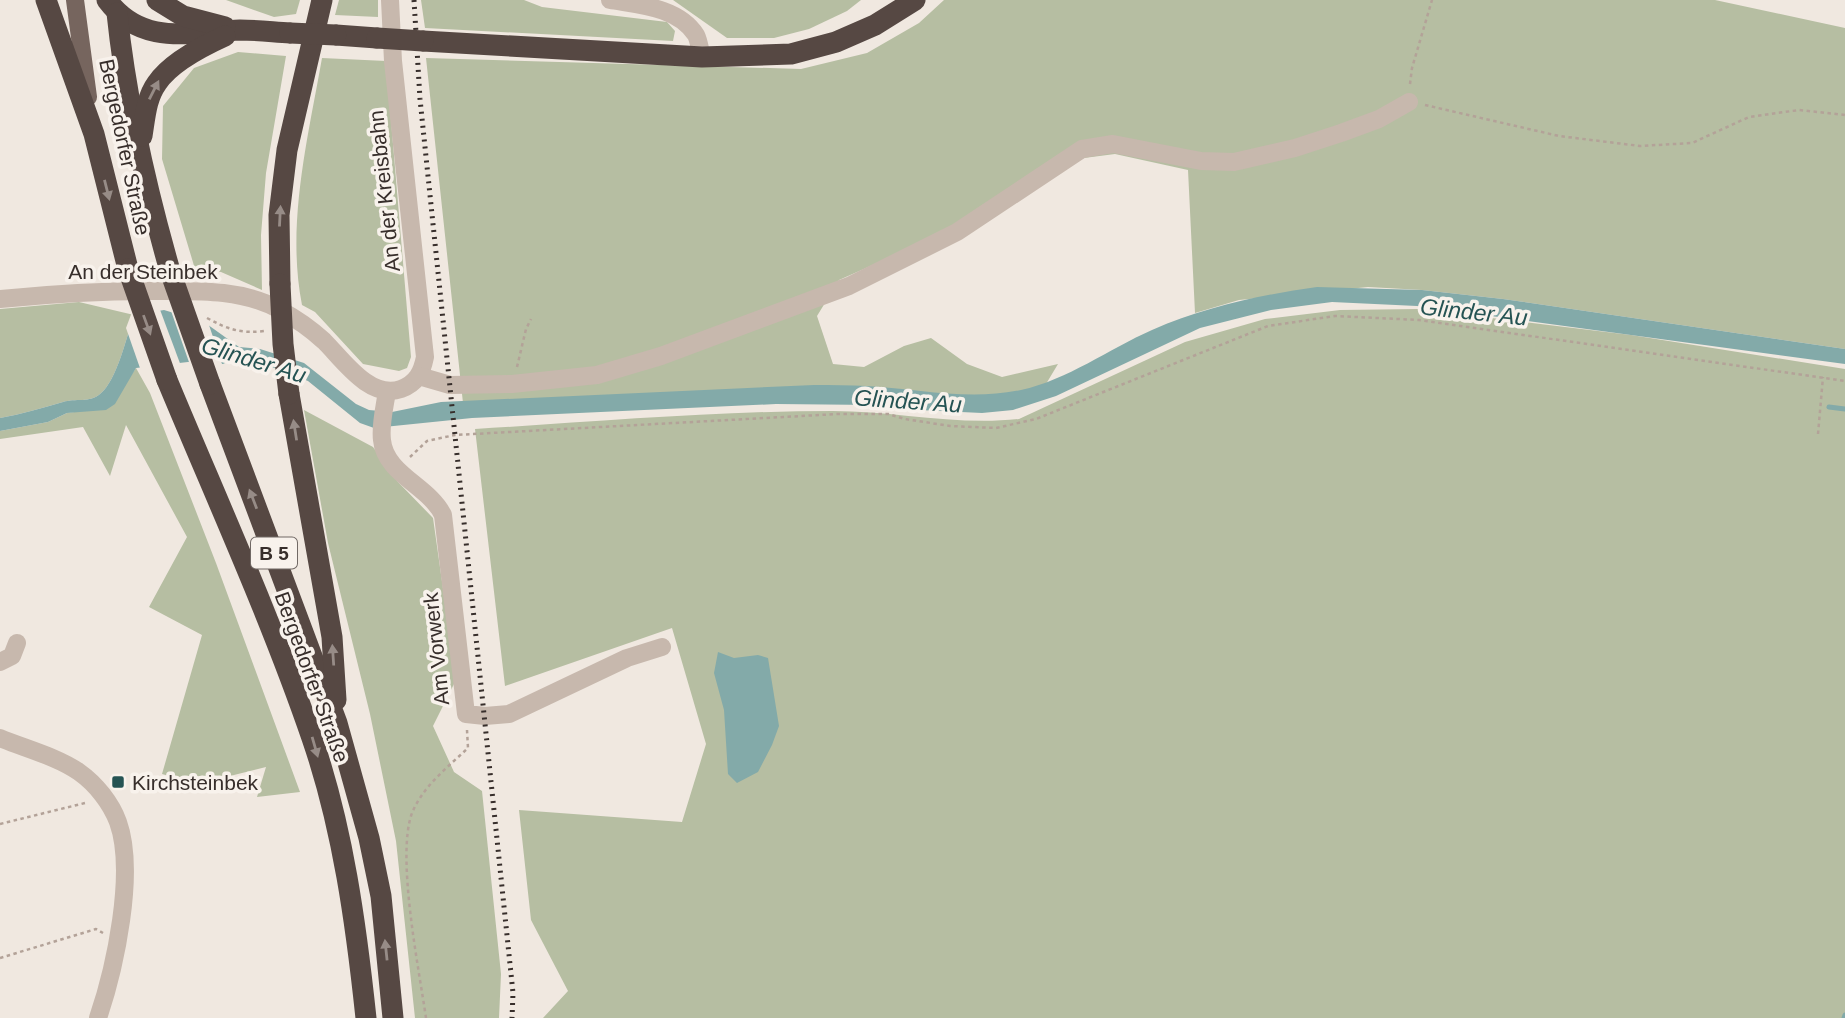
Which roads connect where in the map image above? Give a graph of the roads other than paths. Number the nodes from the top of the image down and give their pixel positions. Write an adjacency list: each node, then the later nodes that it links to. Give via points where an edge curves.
1 (46, 0): 15 (highway)
2 (75, 0): 15 (main road, Bergedorfer Straße / B 5)
3 (157, 0): 10 (highway)
4 (322, 0): 23 (highway, one-way to 4, bridge, via 332,637 289,394 280,284 279,215 287,150)
5 (390, 0): 18 (street, An der Kreisbahn, via 425,357)
6 (610, 0): 13 (street, via 676,16 696,35)
7 (892, 0): 11 (highway)
8 (915, 0): 11 (highway)
9 (114, 4): 12 (highway, via 142,28 165,33); 16 (highway, Bergedorfer Straße / B 5)
10 (184, 8): 12 (highway)
11 (875, 25): 13 (highway, via 791,54)
12 (240, 30): 13 (highway, bridge); 16 (highway, one-way to 12, via 147,105 157,82 175,65)
13 (702, 57)
14 (1409, 102): 18 (street, via 1341,133 1234,162 1202,161 1113,144 1082,149 957,232 849,286 623,367 512,384 450,385)
15 (94, 134): 26 (highway, Bergedorfer Straße / B 5, one-way to 26, bridge, via 128,269 167,380 313,739 358,936)
16 (140, 156): 23 (highway, Bergedorfer Straße / B 5, one-way to 16, bridge, via 170,271)
17 (0, 299): 19 (street, An der Steinbek, via 78,292 227,293 279,309 322,339 360,377)
18 (419, 376): 19 (street, via 409,386)
19 (387, 391): 21 (street, Am Vorwerk, via 384,449 443,514 466,714 509,714 627,658)
20 (17, 643): 22 (street, via 12,656)
21 (662, 647)
22 (0, 662)
23 (337, 723): 27 (highway, Bergedorfer Straße / B 5, one-way to 23, via 380,895)
24 (0, 738): 25 (street, via 80,773 111,807 119,824 123,846 119,939)
25 (98, 1018)
26 (366, 1018)
27 (393, 1018)

